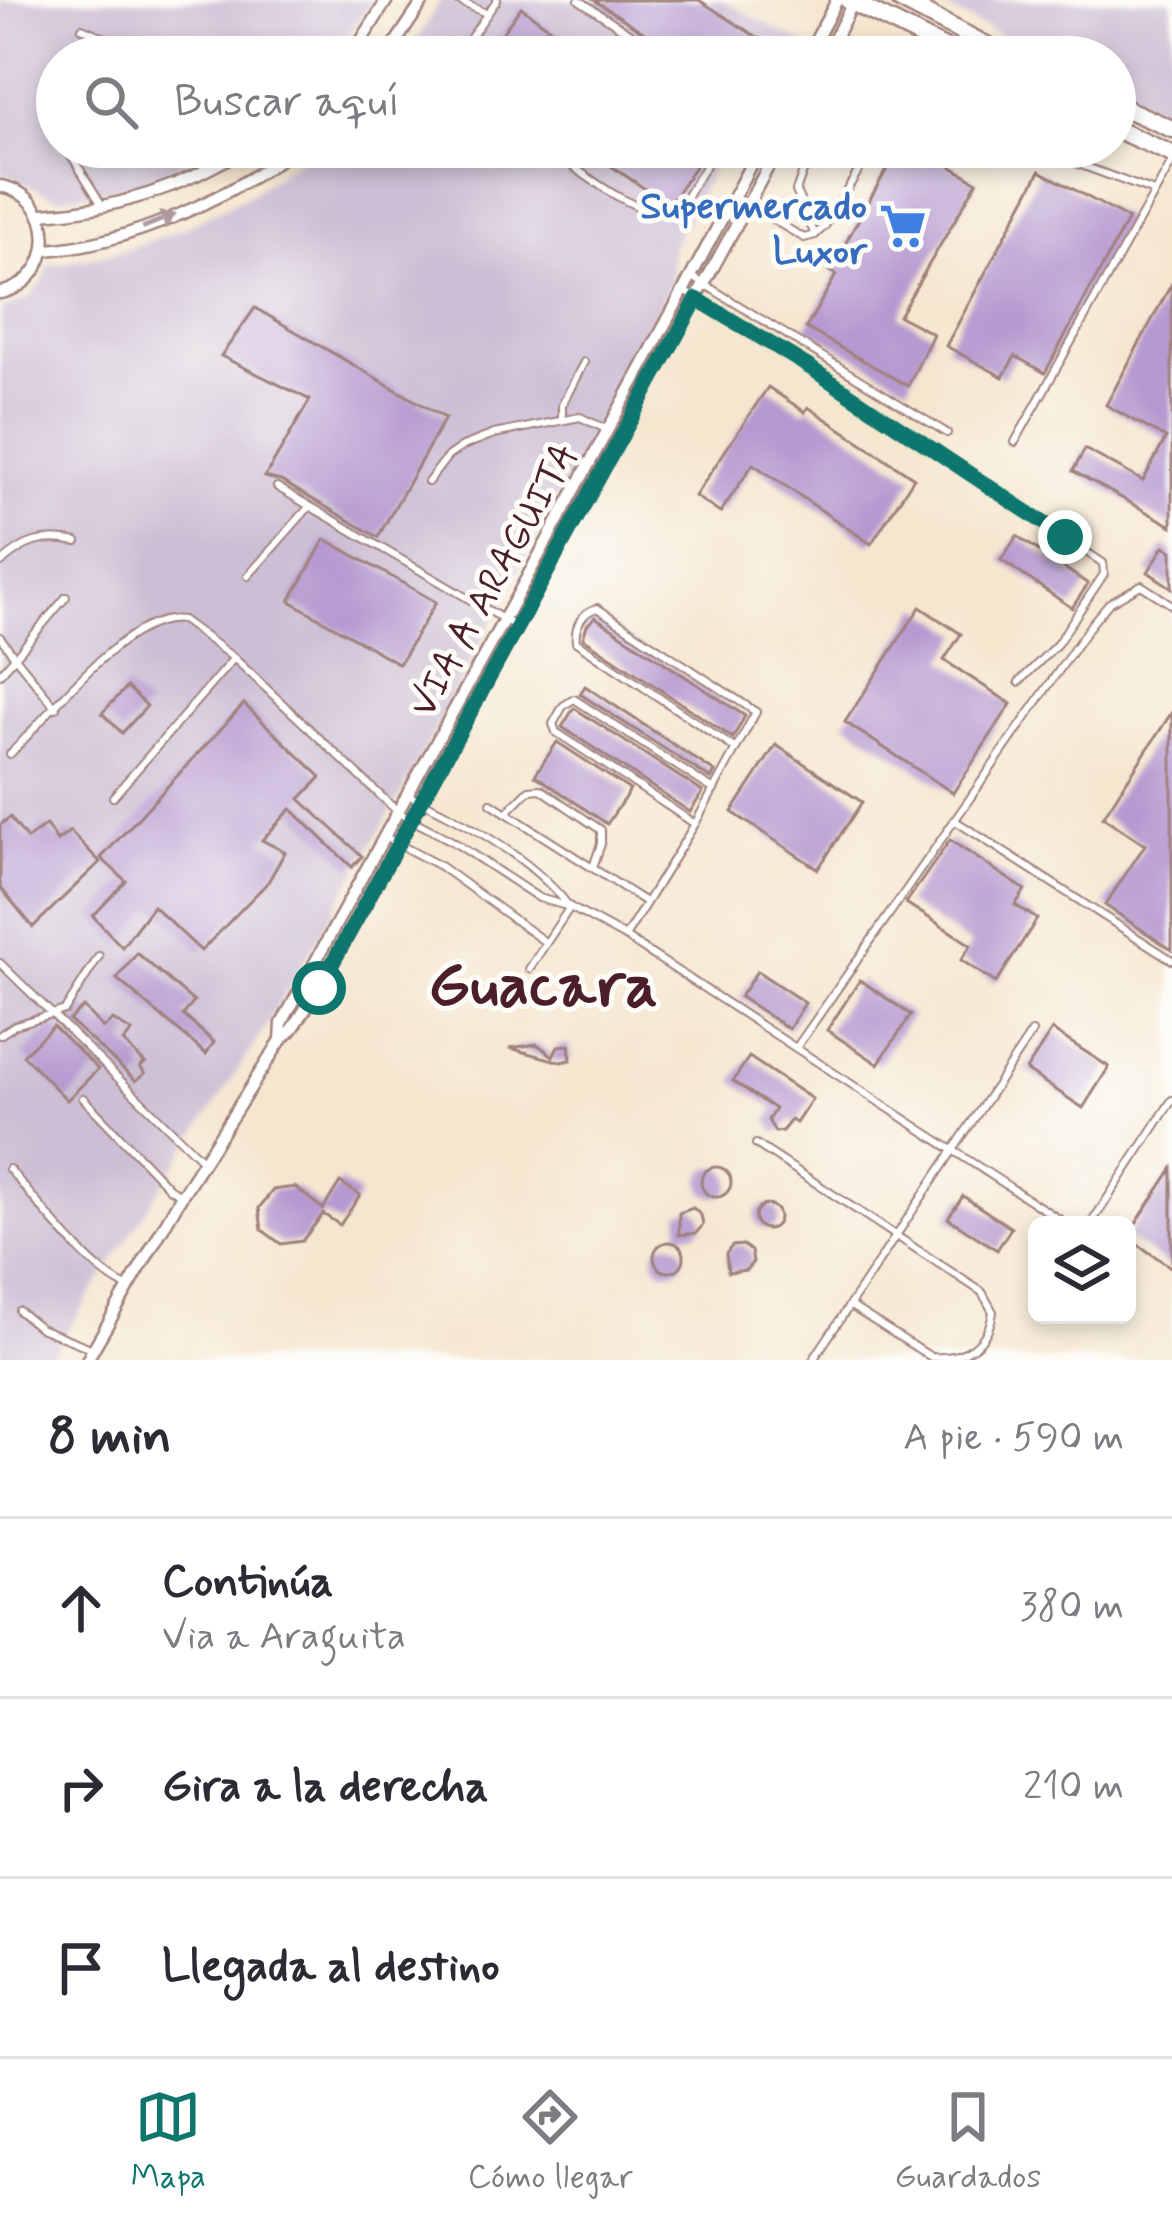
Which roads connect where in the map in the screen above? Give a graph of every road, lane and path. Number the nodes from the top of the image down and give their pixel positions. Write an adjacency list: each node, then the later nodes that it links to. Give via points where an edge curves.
1 (387, 0): 11 (street)
2 (424, 0): 12 (street)
3 (456, 0): 8 (lane)
4 (497, 0): 8 (lane)
5 (579, 0): 14 (lane)
6 (900, 0): 18 (main road)
7 (848, 1): 15 (street); 16 (street); 17 (main road)
8 (487, 14): 13 (lane)
9 (82, 28): 10 (lane)
10 (101, 36)
11 (364, 36)
12 (400, 36)
13 (472, 36)
14 (633, 36)
15 (822, 36)
16 (834, 36)
17 (919, 36)
18 (969, 36)
19 (1136, 113): 20 (main road)
20 (1172, 129)
21 (1136, 139): 22 (main road)
22 (1172, 158): 34 (lane)
23 (79, 168): 37 (lane)
24 (210, 168): 37 (street)
25 (261, 168): 40 (street, one-way to 25, via 88,247 144,228)
26 (578, 168): 27 (lane, via 644,212 668,214)
27 (704, 168)
28 (749, 168): 35 (street, VIA A ARAGUITA)
29 (768, 168): 36 (street, VIA A ARAGUITA)
30 (807, 168): 39 (lane, via 796,191)
31 (861, 168): 39 (lane)
32 (1089, 168): 34 (lane)
33 (0, 186): 38 (street)
34 (1154, 192): 51 (lane)
35 (734, 197): 36 (lane); 41 (street, VIA A ARAGUITA)
36 (748, 207): 39 (lane, via 803,238); 42 (street, VIA A ARAGUITA)
37 (104, 208): 38 (street)
38 (41, 214): 40 (street)
39 (815, 235)
40 (46, 250): 44 (street, via 25,284)
41 (691, 276): 42 (lane); 43 (street, VIA A ARAGUITA)
42 (703, 284): 45 (street, VIA A ARAGUITA); 49 (lane)
43 (683, 290): 45 (lane); 48 (street, VIA A ARAGUITA)
44 (0, 293)
45 (697, 299): 50 (street, VIA A ARAGUITA); 66 (lane, via 1103,563 1104,574 1057,644)
46 (584, 362): 47 (lane)
47 (562, 418): 48 (lane); 52 (lane, via 463,446)
48 (608, 430): 50 (lane); 60 (street, VIA A ARAGUITA)
49 (947, 433)
50 (621, 439): 61 (street, VIA A ARAGUITA)
51 (1016, 442)
52 (428, 482)
53 (277, 487): 54 (lane)
54 (309, 507): 57 (lane); 60 (lane)
55 (77, 542): 56 (lane, via 50,536)
56 (0, 564)
57 (248, 576)
58 (66, 597): 63 (lane)
59 (1172, 605): 78 (lane, via 1141,585 1109,603)
60 (504, 620): 61 (lane); 71 (street, VIA A ARAGUITA)
61 (517, 627): 73 (street, VIA A ARAGUITA)
62 (0, 637): 63 (lane)
63 (15, 657): 65 (lane); 67 (lane)
64 (234, 658): 67 (lane, via 182,620 155,623 137,629); 72 (lane); 75 (lane)
65 (0, 674)
66 (1019, 682)
67 (56, 708): 69 (lane)
68 (736, 749): 68 (lane, via 756,712 597,608 587,611 576,642); 70 (lane)
69 (10, 754)
70 (714, 790): 79 (lane); 79 (lane, via 574,699 563,706 556,732)
71 (408, 795): 73 (lane); 75 (street, VIA A ARAGUITA)
72 (113, 797)
73 (422, 801): 77 (street, VIA A ARAGUITA); 84 (lane, via 548,880)
74 (491, 802): 76 (lane)
75 (399, 813): 77 (lane); 80 (street, VIA A ARAGUITA)
76 (506, 813): 82 (lane); 82 (lane, via 541,789 601,830)
77 (412, 819): 81 (street, VIA A ARAGUITA); 84 (lane, via 539,898)
78 (954, 820): 88 (lane); 95 (lane)
79 (695, 824): 83 (lane)
80 (385, 837): 81 (lane); 94 (street, VIA A ARAGUITA, via 282,1023)
81 (399, 844): 86 (lane); 94 (street, VIA A ARAGUITA)
82 (593, 868): 83 (lane)
83 (644, 901): 85 (lane)
84 (570, 908): 85 (lane); 86 (lane)
85 (625, 937): 95 (lane)
86 (545, 942): 90 (lane)
87 (99, 956): 91 (lane)
88 (1172, 960)
89 (0, 963): 91 (lane)
90 (529, 969)
91 (55, 1015): 93 (lane); 100 (lane)
92 (1032, 1031): 99 (lane)
93 (0, 1035)
94 (281, 1040): 100 (street, VIA A ARAGUITA)
95 (796, 1048): 99 (lane)
96 (83, 1098): 102 (lane)
97 (1172, 1100): 104 (lane)
98 (756, 1144): 105 (lane)
99 (954, 1151): 103 (lane); 105 (lane)
100 (203, 1162): 102 (street, VIA A ARAGUITA)
101 (9, 1169): 106 (lane)
102 (182, 1195): 106 (street, VIA A ARAGUITA)
103 (1054, 1216)
104 (1096, 1216)
105 (894, 1234): 107 (lane); 107 (lane, via 990,1300 982,1341 957,1358 931,1358)
106 (127, 1287): 109 (street, VIA A ARAGUITA)
107 (849, 1305): 110 (lane)
108 (19, 1312): 109 (lane)
109 (90, 1354)
110 (813, 1360)

